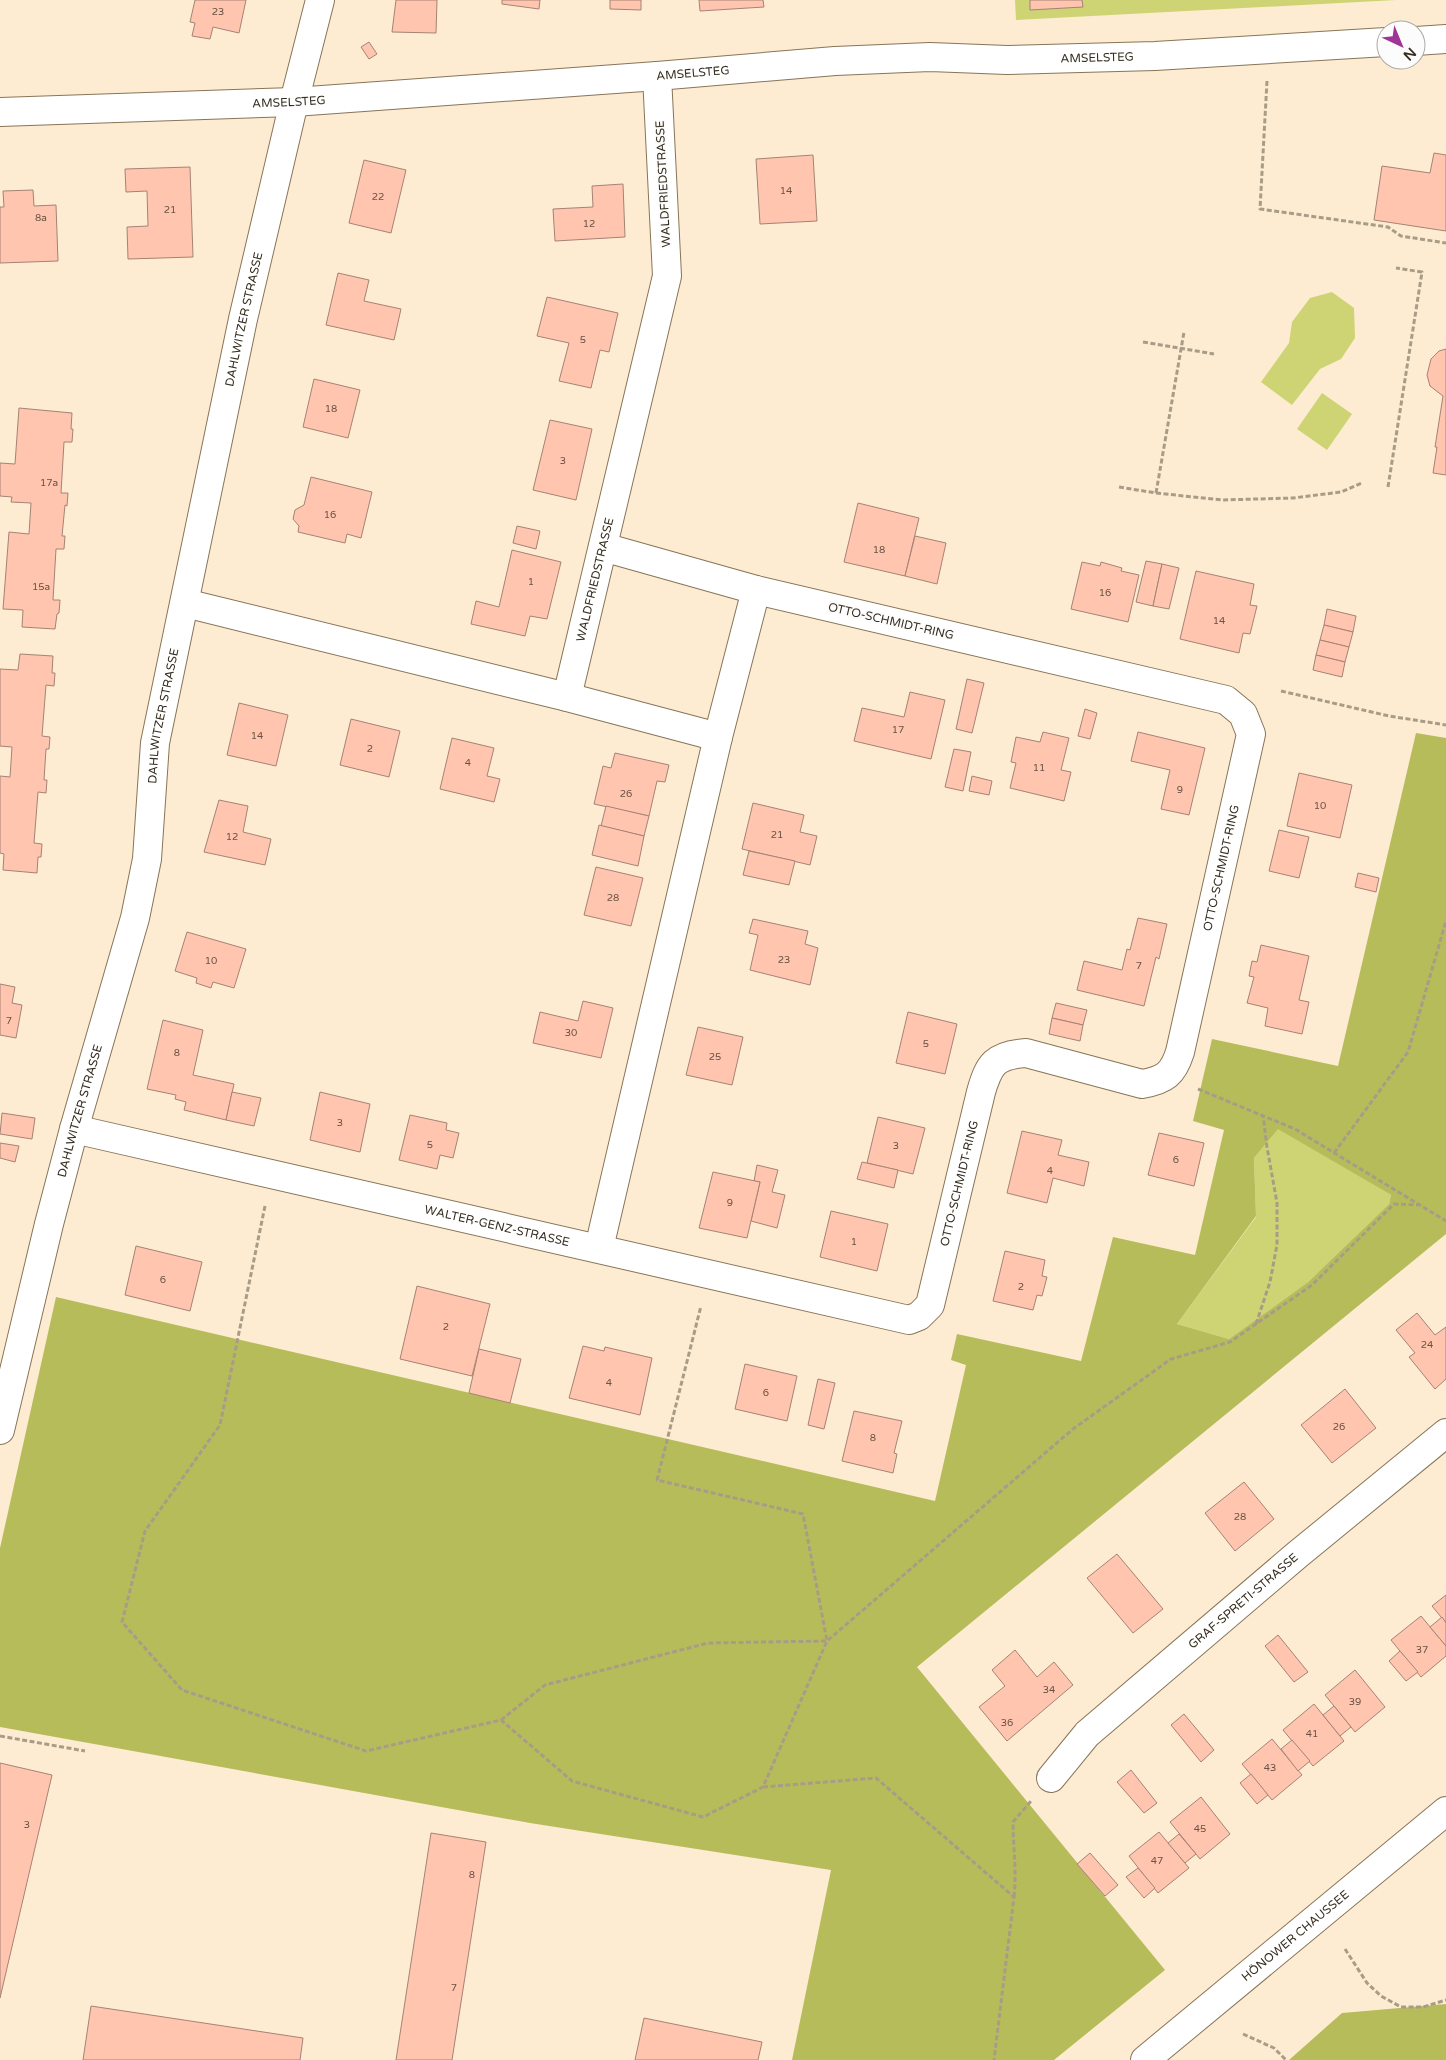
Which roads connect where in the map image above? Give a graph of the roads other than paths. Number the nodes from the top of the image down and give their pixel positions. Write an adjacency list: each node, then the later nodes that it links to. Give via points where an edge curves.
1 (320, 0): 6 (street, DAHLWITZER STRASSE)
2 (1446, 39): 3 (street)
3 (1426, 40)
4 (1376, 43): 5 (street, AMSELSTEG, via 1155,56 873,59)
5 (657, 76): 6 (street, AMSELSTEG); 8 (street, WALDFRIEDSTRASSE, via 667,276)
6 (294, 102): 7 (street, AMSELSTEG); 10 (street, DAHLWITZER STRASSE, via 241,329)
7 (0, 112)
8 (603, 547): 9 (street, OTTO-SCHMIDT-RING); 11 (street, WALDFRIEDSTRASSE)
9 (756, 590): 12 (street); 15 (street, OTTO-SCHMIDT-RING, via 1226,700 1243,714 1251,734 1176,1065 1167,1076 1142,1084 1026,1053 996,1060 987,1072 981,1092 930,1304)
10 (186, 603): 11 (street); 13 (street, DAHLWITZER STRASSE, via 155,743 147,859 137,910)
11 (566, 698): 12 (street)
12 (718, 737): 14 (street)
13 (74, 1129): 14 (street, WALTER-GENZ-STRASSE); 16 (street, DAHLWITZER STRASSE)
14 (599, 1248): 15 (street, WALTER-GENZ-STRASSE, via 909,1320)
15 (919, 1316)
16 (0, 1430)
17 (1446, 1433): 18 (street, GRAF-SPRETI-STRASSE, via 1087,1734)
18 (1051, 1778)
19 (1446, 1811): 20 (street, HÖNOWER CHAUSSEE)
20 (1145, 2060)

